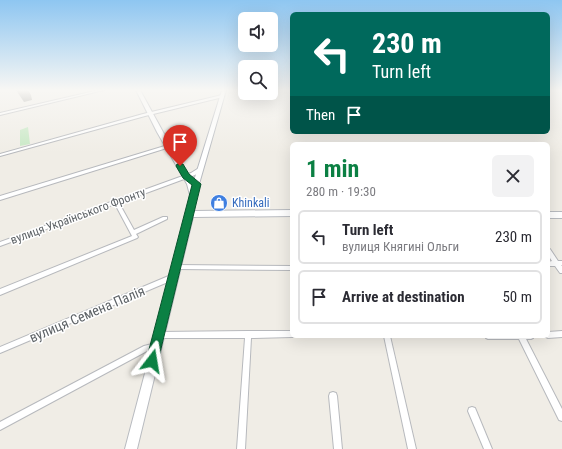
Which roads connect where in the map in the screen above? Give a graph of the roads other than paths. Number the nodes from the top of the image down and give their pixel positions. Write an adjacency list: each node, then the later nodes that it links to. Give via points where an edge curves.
1 (13, 111): 5 (street)
2 (159, 111): 4 (street)
3 (218, 111): 8 (main road)
4 (150, 113): 6 (main road); 7 (street)
5 (0, 114)
6 (169, 146): 9 (main road); 11 (street)
7 (0, 154)
8 (201, 169): 9 (street, вулиця Українського Фронту); 10 (main road)
9 (186, 176): 10 (main road); 12 (main road, via 192,190); 13 (street, вулиця Українського Фронту)
10 (197, 184): 12 (main road)
11 (0, 198)
12 (192, 198): 15 (main road)
13 (116, 202): 19 (street); 20 (street, вулиця Українського Фронту)
14 (290, 213): 15 (main road)
15 (190, 214): 23 (main road)
16 (550, 215): 17 (main road)
17 (562, 215)
18 (165, 218): 19 (street)
19 (133, 234): 27 (street, via 135,237)
20 (0, 244)
21 (550, 253): 22 (street)
22 (559, 263): 25 (street)
23 (176, 267): 24 (street); 26 (main road)
24 (290, 268)
25 (562, 271)
26 (173, 278): 32 (main road); 36 (street, вулиця Семена Палія)
27 (0, 292)
28 (248, 334): 29 (street); 32 (street); 42 (street)
29 (290, 334)
30 (562, 334): 31 (street)
31 (550, 335)
32 (159, 336): 35 (main road)
33 (388, 338): 44 (street)
34 (522, 338): 39 (street)
35 (156, 346): 40 (street, via 146,348); 41 (main road)
36 (0, 350)
37 (333, 396): 43 (street)
38 (472, 411): 45 (street)
39 (562, 418)
40 (0, 426)
41 (131, 449)
42 (242, 449)
43 (338, 449)
44 (412, 449)
45 (488, 449)

